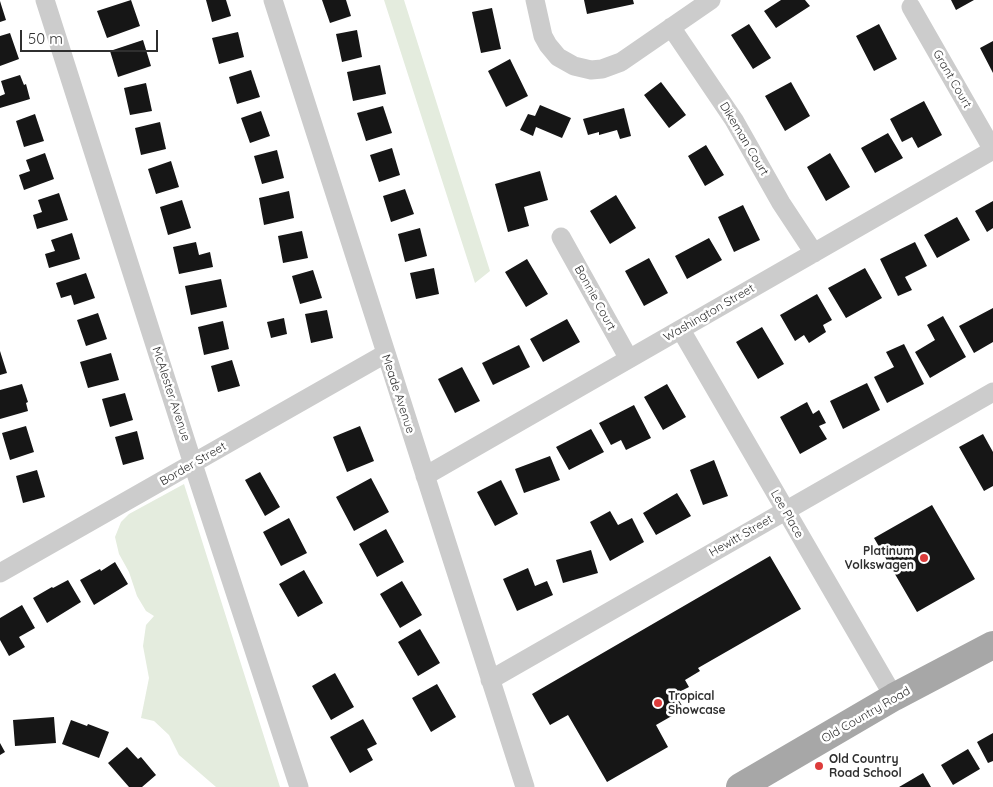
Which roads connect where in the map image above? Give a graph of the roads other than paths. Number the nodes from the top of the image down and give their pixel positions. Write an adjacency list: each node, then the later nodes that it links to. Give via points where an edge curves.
1 (45, 0): 14 (street, McAlester Avenue)
2 (273, 0): 11 (street, Meade Avenue)
3 (535, 0): 6 (street, via 548,45 558,57 582,68 602,69 621,62)
4 (711, 0): 6 (street)
5 (911, 7): 7 (street, Grant Court)
6 (672, 27): 9 (street, Dikeman Court, via 734,120 781,203)
7 (993, 150): 9 (street, Washington Street)
8 (561, 237): 12 (street, Bonnie Court)
9 (814, 253): 10 (street, Washington Street)
10 (681, 330): 12 (street, Washington Street); 16 (street, Lee Place)
11 (385, 354): 14 (street, Border Street); 15 (street, Meade Avenue)
12 (629, 359): 15 (street, Washington Street)
13 (993, 392): 16 (street, Hewitt Street)
14 (193, 464): 17 (street, Border Street); 21 (street, McAlester Avenue)
15 (425, 476): 19 (street, Meade Avenue)
16 (786, 510): 19 (street, Hewitt Street); 20 (street, Lee Place)
17 (0, 573)
18 (993, 645): 20 (main road, Old Country Road)
19 (490, 680): 22 (street, Meade Avenue)
20 (894, 698): 23 (main road, Old Country Road)
21 (299, 787)
22 (525, 787)
23 (740, 787)

